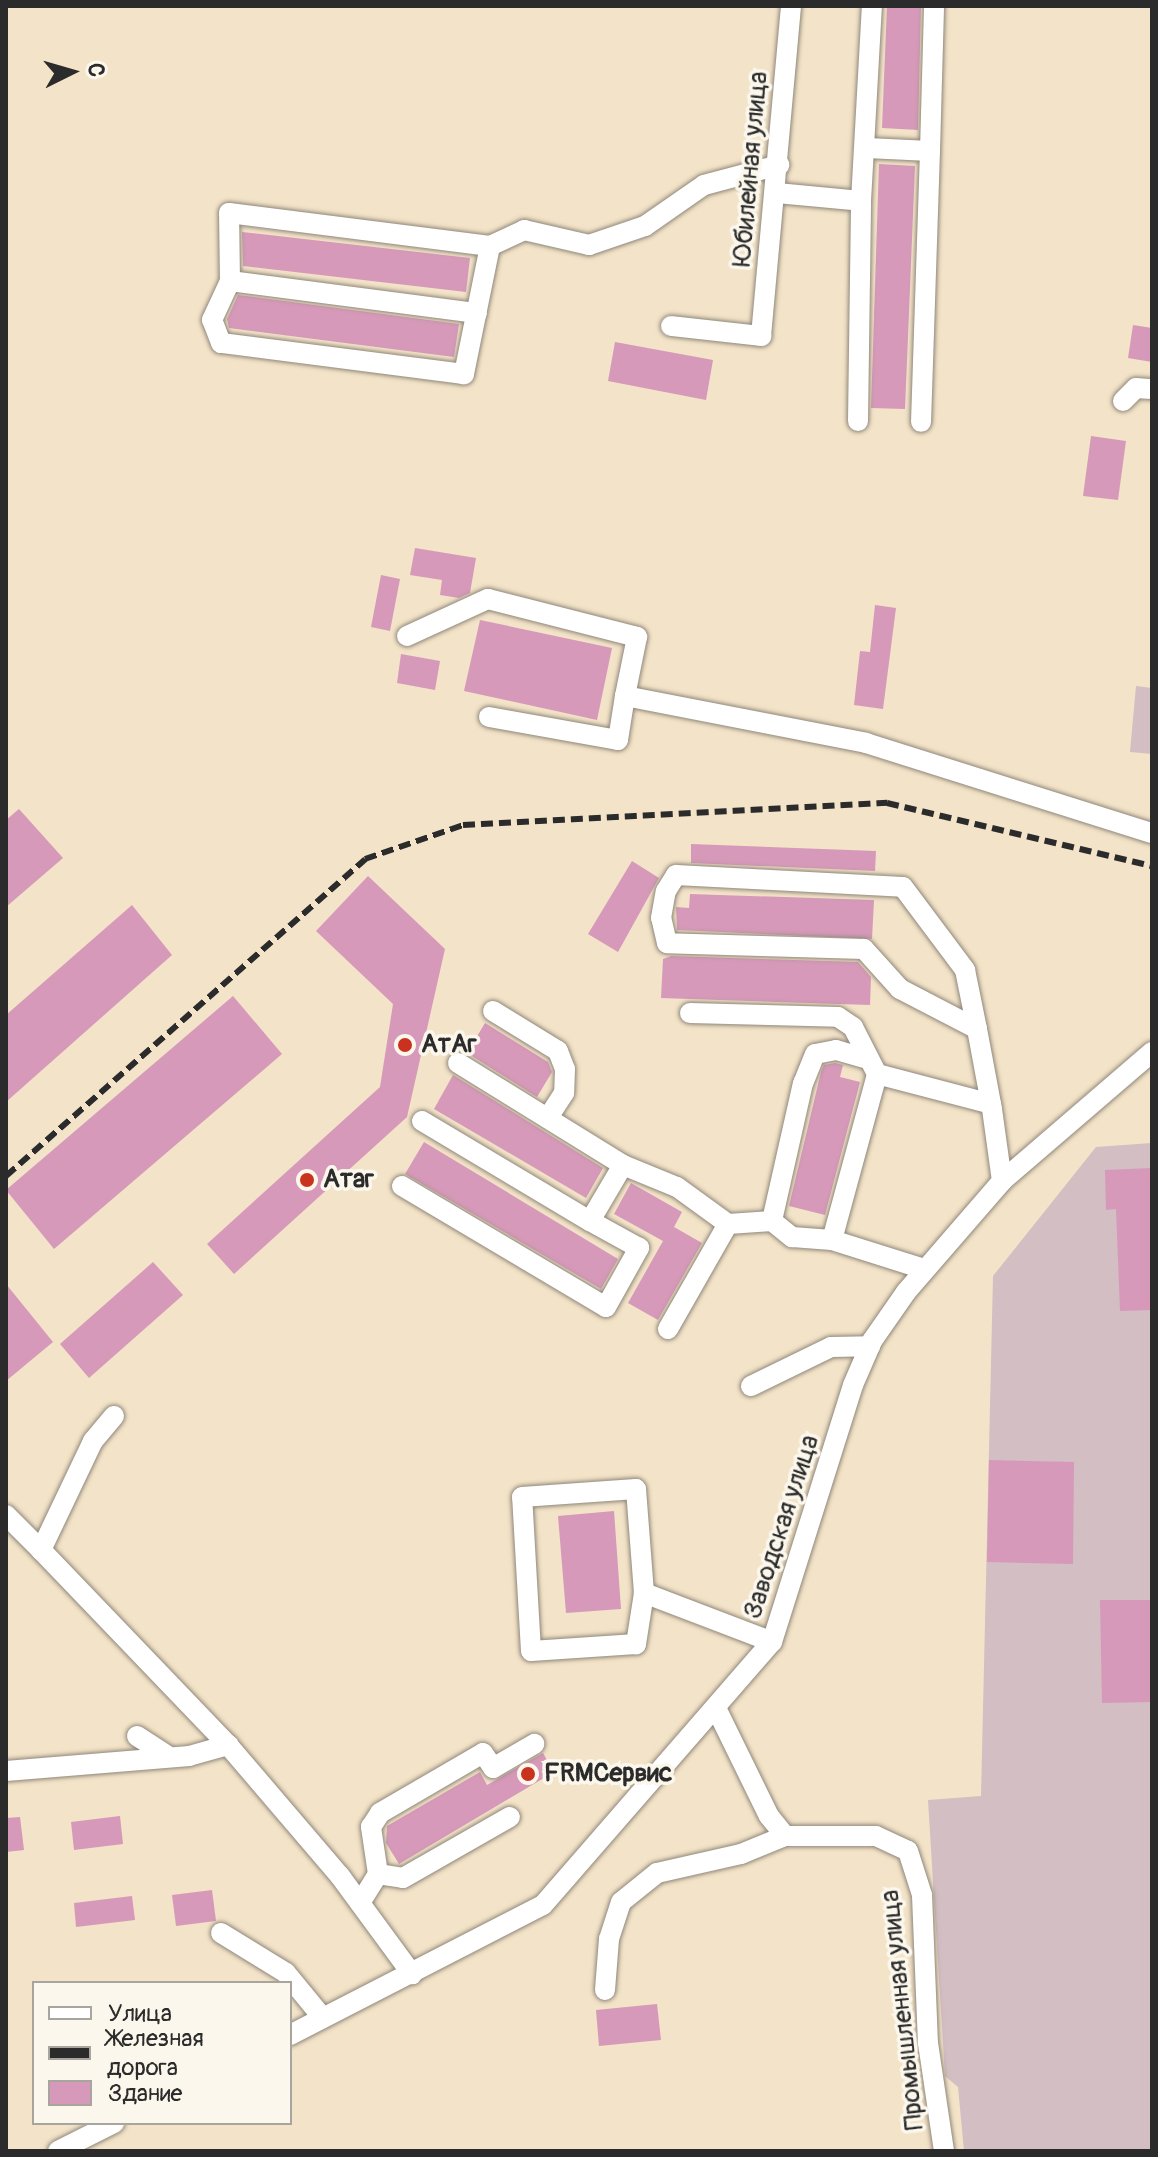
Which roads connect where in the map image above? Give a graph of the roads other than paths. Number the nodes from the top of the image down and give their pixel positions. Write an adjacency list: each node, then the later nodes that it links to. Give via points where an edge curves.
1 (791, 6): 6 (street, Юбилейная улица)
2 (872, 6): 4 (street)
3 (934, 6): 5 (street)
4 (867, 148): 5 (street); 8 (street)
5 (930, 151): 16 (street)
6 (779, 165): 7 (street, Юбилейная улица); 9 (street, via 704,185 645,226 589,245 524,230)
7 (777, 193): 8 (street); 12 (street, Юбилейная улица, via 761,336)
8 (861, 201): 15 (street)
9 (490, 246): 10 (street, via 229,213); 11 (street)
10 (230, 281): 11 (street); 11 (street, via 212,320 221,343 464,374)
11 (477, 313)
12 (671, 326)
13 (1152, 389): 14 (street, via 1136,388)
14 (1123, 401)
15 (858, 421)
16 (921, 422)
17 (407, 636): 18 (street, via 488,599 637,637)
18 (625, 696): 19 (street, via 618,740); 20 (street, via 866,743)
19 (489, 717)
20 (1152, 833)
21 (493, 1011): 28 (street, via 558,1051 565,1069 564,1093)
22 (690, 1013): 26 (street, via 838,1017 853,1027)
23 (977, 1029): 23 (street, via 965,970 903,887 676,875 666,891 661,918 667,943 864,949 900,989); 27 (street)
24 (1152, 1052): 31 (street, Заводская улица)
25 (458, 1063): 28 (street)
26 (870, 1066): 27 (street); 34 (street, via 836,1050 815,1054 803,1083); 36 (street)
27 (991, 1104): 31 (street)
28 (548, 1118): 30 (street)
29 (422, 1121): 33 (street)
30 (623, 1165): 33 (street); 35 (street, via 677,1187)
31 (1002, 1181): 37 (street, Заводская улица)
32 (402, 1186): 33 (street, via 606,1307 639,1248)
33 (590, 1221)
34 (772, 1221): 35 (street); 36 (street, via 792,1237)
35 (728, 1224): 38 (street)
36 (832, 1240): 37 (street)
37 (924, 1269): 39 (street, Заводская улица)
38 (668, 1329)
39 (870, 1346): 40 (street, via 831,1347); 45 (street, Заводская улица)
40 (751, 1386)
41 (114, 1416): 43 (street, via 93,1441)
42 (6, 1515): 43 (street)
43 (41, 1550): 49 (street)
44 (644, 1593): 44 (street, via 636,1489 522,1497 531,1651 636,1644); 45 (street)
45 (772, 1642): 46 (street, Заводская улица)
46 (716, 1708): 53 (street, via 769,1816); 57 (street, Заводская улица, via 543,1905)
47 (137, 1736): 50 (street)
48 (534, 1744): 54 (street, via 493,1768 483,1753 380,1813 371,1827)
49 (228, 1745): 50 (street); 55 (street)
50 (169, 1757): 51 (street)
51 (6, 1771)
52 (510, 1817): 54 (street, via 403,1878)
53 (785, 1836): 58 (street, via 741,1854 657,1873 621,1902 609,1939); 63 (street, Промышленная улица, via 876,1836 908,1851 922,1895 928,2043)
54 (378, 1874): 55 (street)
55 (360, 1903): 57 (street)
56 (221, 1933): 59 (street, via 286,1973)
57 (412, 1974): 59 (street, Заводская улица)
58 (605, 1990)
59 (323, 2018): 60 (street, Заводская улица)
60 (292, 2034)
61 (110, 2125): 62 (street)
62 (58, 2151)
63 (944, 2151)

